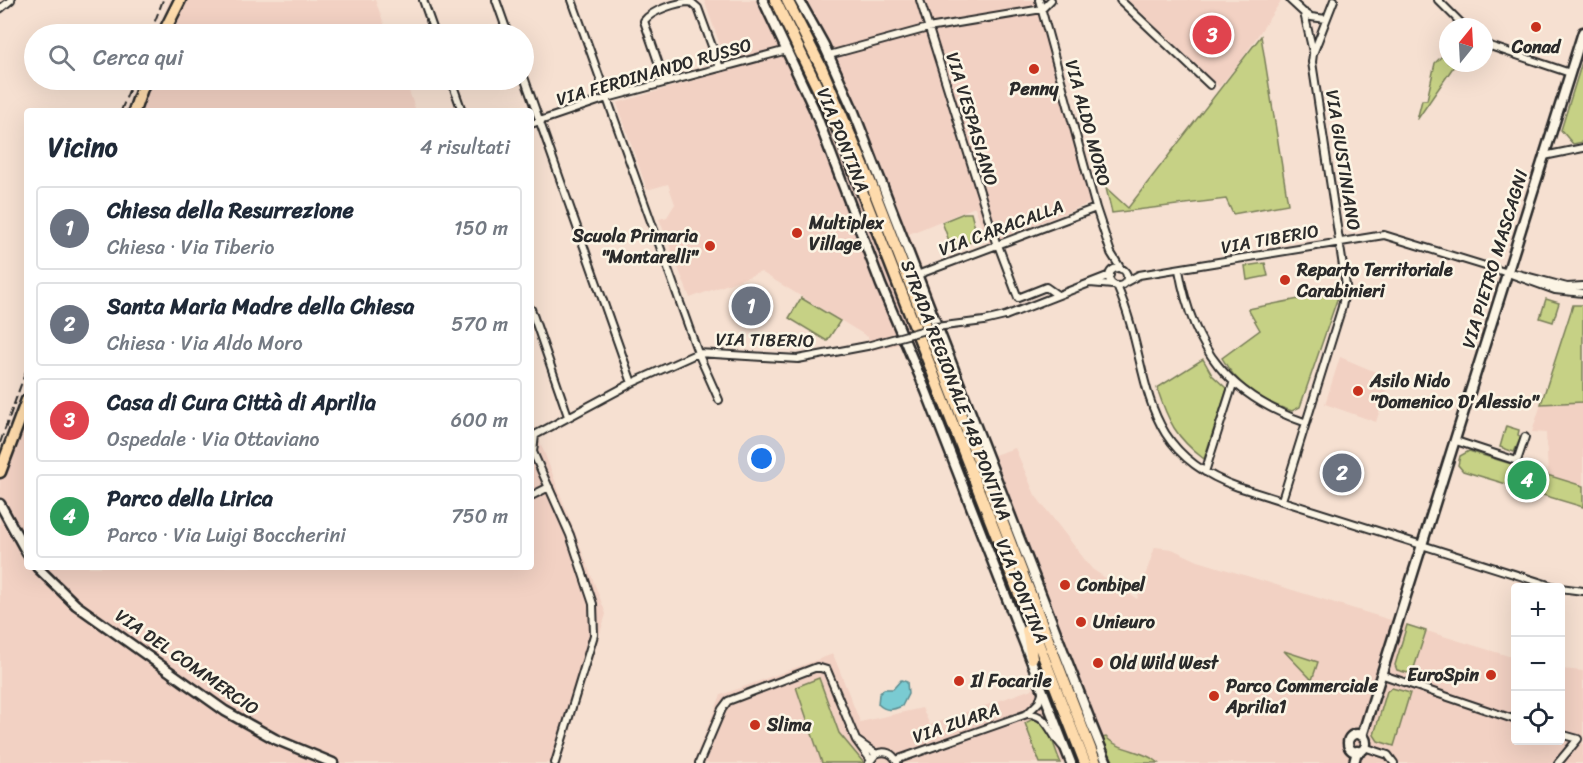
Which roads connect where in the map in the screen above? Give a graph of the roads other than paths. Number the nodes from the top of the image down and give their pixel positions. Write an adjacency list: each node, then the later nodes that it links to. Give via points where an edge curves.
1 (11, 0): 18 (street)
2 (180, 0): 23 (main road)
3 (423, 0): 24 (street)
4 (496, 0): 25 (street)
5 (572, 0): 39 (street)
6 (763, 0): 29 (street, VIA PONTINA)
7 (775, 0): 87 (main road, STRADA REGIONALE 148 PONTINA, via 839,132)
8 (787, 0): 90 (main road, STRADA REGIONALE 148 PONTINA, via 861,159)
9 (799, 0): 31 (street, VIA PONTINA)
10 (920, 0): 26 (street, VIA VESPASIANO)
11 (1039, 0): 19 (street, VIA ALDO MORO)
12 (1051, 0): 19 (street)
13 (1120, 0): 35 (street)
14 (1290, 0): 20 (street)
15 (1334, 0): 22 (street, VIA GIUSTINIANO)
16 (1438, 0): 21 (street)
17 (678, 2): 32 (street, via 693,3 699,9); 34 (street, via 645,19)
18 (0, 9)
19 (1042, 9): 26 (street); 46 (street, VIA ALDO MORO)
20 (1304, 13): 22 (street); 30 (street)
21 (1456, 18)
22 (1326, 19): 30 (street, VIA GIUSTINIANO)
23 (168, 24)
24 (431, 24)
25 (504, 24)
26 (928, 28): 31 (street); 48 (street, VIA VESPASIANO)
27 (1583, 32): 33 (street, VIA PIETRO MASCAGNI)
28 (1493, 47): 33 (street)
29 (787, 50): 32 (street, VIA FERDINANDO RUSSO); 88 (street, VIA PONTINA)
30 (1313, 54): 47 (street, VIA GIUSTINIANO)
31 (829, 56): 54 (street, VIA PONTINA)
32 (720, 68): 34 (street, VIA FERDINANDO RUSSO)
33 (1570, 73): 45 (street, VIA PIETRO MASCAGNI)
34 (665, 82): 39 (street, VIA FERDINANDO RUSSO)
35 (1210, 85)
36 (141, 90): 40 (main road)
37 (455, 90): 41 (street)
38 (529, 90): 42 (street)
39 (608, 98): 42 (street, VIA FERDINANDO RUSSO); 64 (street)
40 (135, 108)
41 (461, 108)
42 (540, 122): 43 (street, VIA FERDINANDO RUSSO); 65 (street)
43 (534, 123)
44 (1583, 148): 45 (street)
45 (1544, 156): 52 (street, VIA PIETRO MASCAGNI)
46 (1096, 208): 48 (street, VIA CARACALLA); 49 (street, VIA ALDO MORO)
47 (1341, 242): 51 (street, VIA TIBERIO); 52 (street, VIA TIBERIO, via 1392,236); 70 (street, VIA GIUSTINIANO, via 1345,293)
48 (997, 246): 54 (street, VIA CARACALLA); 61 (street, VIA VESPASIANO, via 1018,298 1046,287)
49 (1111, 253): 50 (street, VIA ALDO MORO); 53 (street, VIA ALDO MORO)
50 (1123, 270): 53 (street); 55 (street, VIA TIBERIO); 57 (street, VIA ALDO MORO)
51 (1179, 270): 55 (street, VIA TIBERIO); 66 (street, via 1193,322 1214,362)
52 (1508, 273): 59 (street, via 1567,287); 60 (street, via 1555,290); 73 (street, VIA PIETRO MASCAGNI)
53 (1111, 274): 56 (street); 58 (street, VIA ALDO MORO)
54 (917, 275): 95 (street, VIA PONTINA)
55 (1139, 275): 57 (street, VIA TIBERIO)
56 (1083, 283): 58 (street); 61 (street)
57 (1125, 283): 58 (street); 62 (street, VIA ALDO MORO)
58 (1115, 285): 62 (street, VIA ALDO MORO)
59 (1583, 286)
60 (1583, 293)
61 (1056, 294): 64 (street, VIA TIBERIO, bridge, via 1005,316 944,325 798,359)
62 (1125, 305): 76 (street, VIA ALDO MORO, via 1154,413 1172,445)
63 (534, 318): 69 (street)
64 (698, 353): 65 (street); 67 (street)
65 (632, 383): 69 (street)
66 (1233, 384): 70 (street, via 1266,406); 76 (street)
67 (719, 400)
68 (24, 408): 75 (main road)
69 (568, 416): 71 (street)
70 (1304, 422): 79 (street, VIA GIUSTINIANO)
71 (534, 437)
72 (1525, 437): 73 (street, via 1517,461)
73 (1456, 441): 81 (street, VIA PIETRO MASCAGNI)
74 (534, 454): 77 (street)
75 (0, 472)
76 (1205, 472): 79 (street, VIA ALDO MORO)
77 (549, 487): 78 (street); 102 (street, via 570,535 596,618)
78 (534, 494)
79 (1282, 500): 81 (street, VIA ALDO MORO)
80 (0, 504): 82 (street)
81 (1424, 544): 84 (street, VIA ALDO MORO); 89 (street, VIA PIETRO MASCAGNI)
82 (24, 548)
83 (40, 570): 101 (street, VIA DEL COMMERCIO, via 76,605 225,711 275,739)
84 (1544, 583)
85 (1565, 589): 86 (street, VIA ALDO MORO)
86 (1583, 591)
87 (1023, 609): 88 (main road); 105 (main road, STRADA REGIONALE 148 PONTINA)
88 (1032, 658): 91 (street, VIA PONTINA)
89 (1383, 675): 94 (street); 97 (street, VIA PIETRO MASCAGNI)
90 (1065, 684): 92 (main road); 106 (main road, STRADA REGIONALE 148 PONTINA)
91 (1044, 690): 93 (street, VIA ZUARA, via 1040,702); 98 (street, VIA PONTINA)
92 (1083, 709): 95 (street, VIA PONTINA)
93 (1027, 714): 98 (street, VIA ZUARA, via 1045,720); 100 (street, VIA ZUARA)
94 (1511, 719)
95 (1090, 720): 107 (street, VIA PONTINA)
96 (1565, 735): 110 (street, via 1578,739)
97 (1362, 744): 108 (street, VIA PIETRO MASCAGNI); 109 (street, via 1388,755)
98 (1065, 749): 104 (street, VIA PONTINA)
99 (872, 759): 100 (street, via 885,752); 103 (street, via 856,740 828,672 817,667 728,701)
100 (896, 761)
101 (333, 763)
102 (555, 763)
103 (699, 763)
104 (1071, 763)
105 (1084, 763)
106 (1096, 763)
107 (1107, 763)
108 (1354, 763)
109 (1394, 763)
110 (1558, 763)

